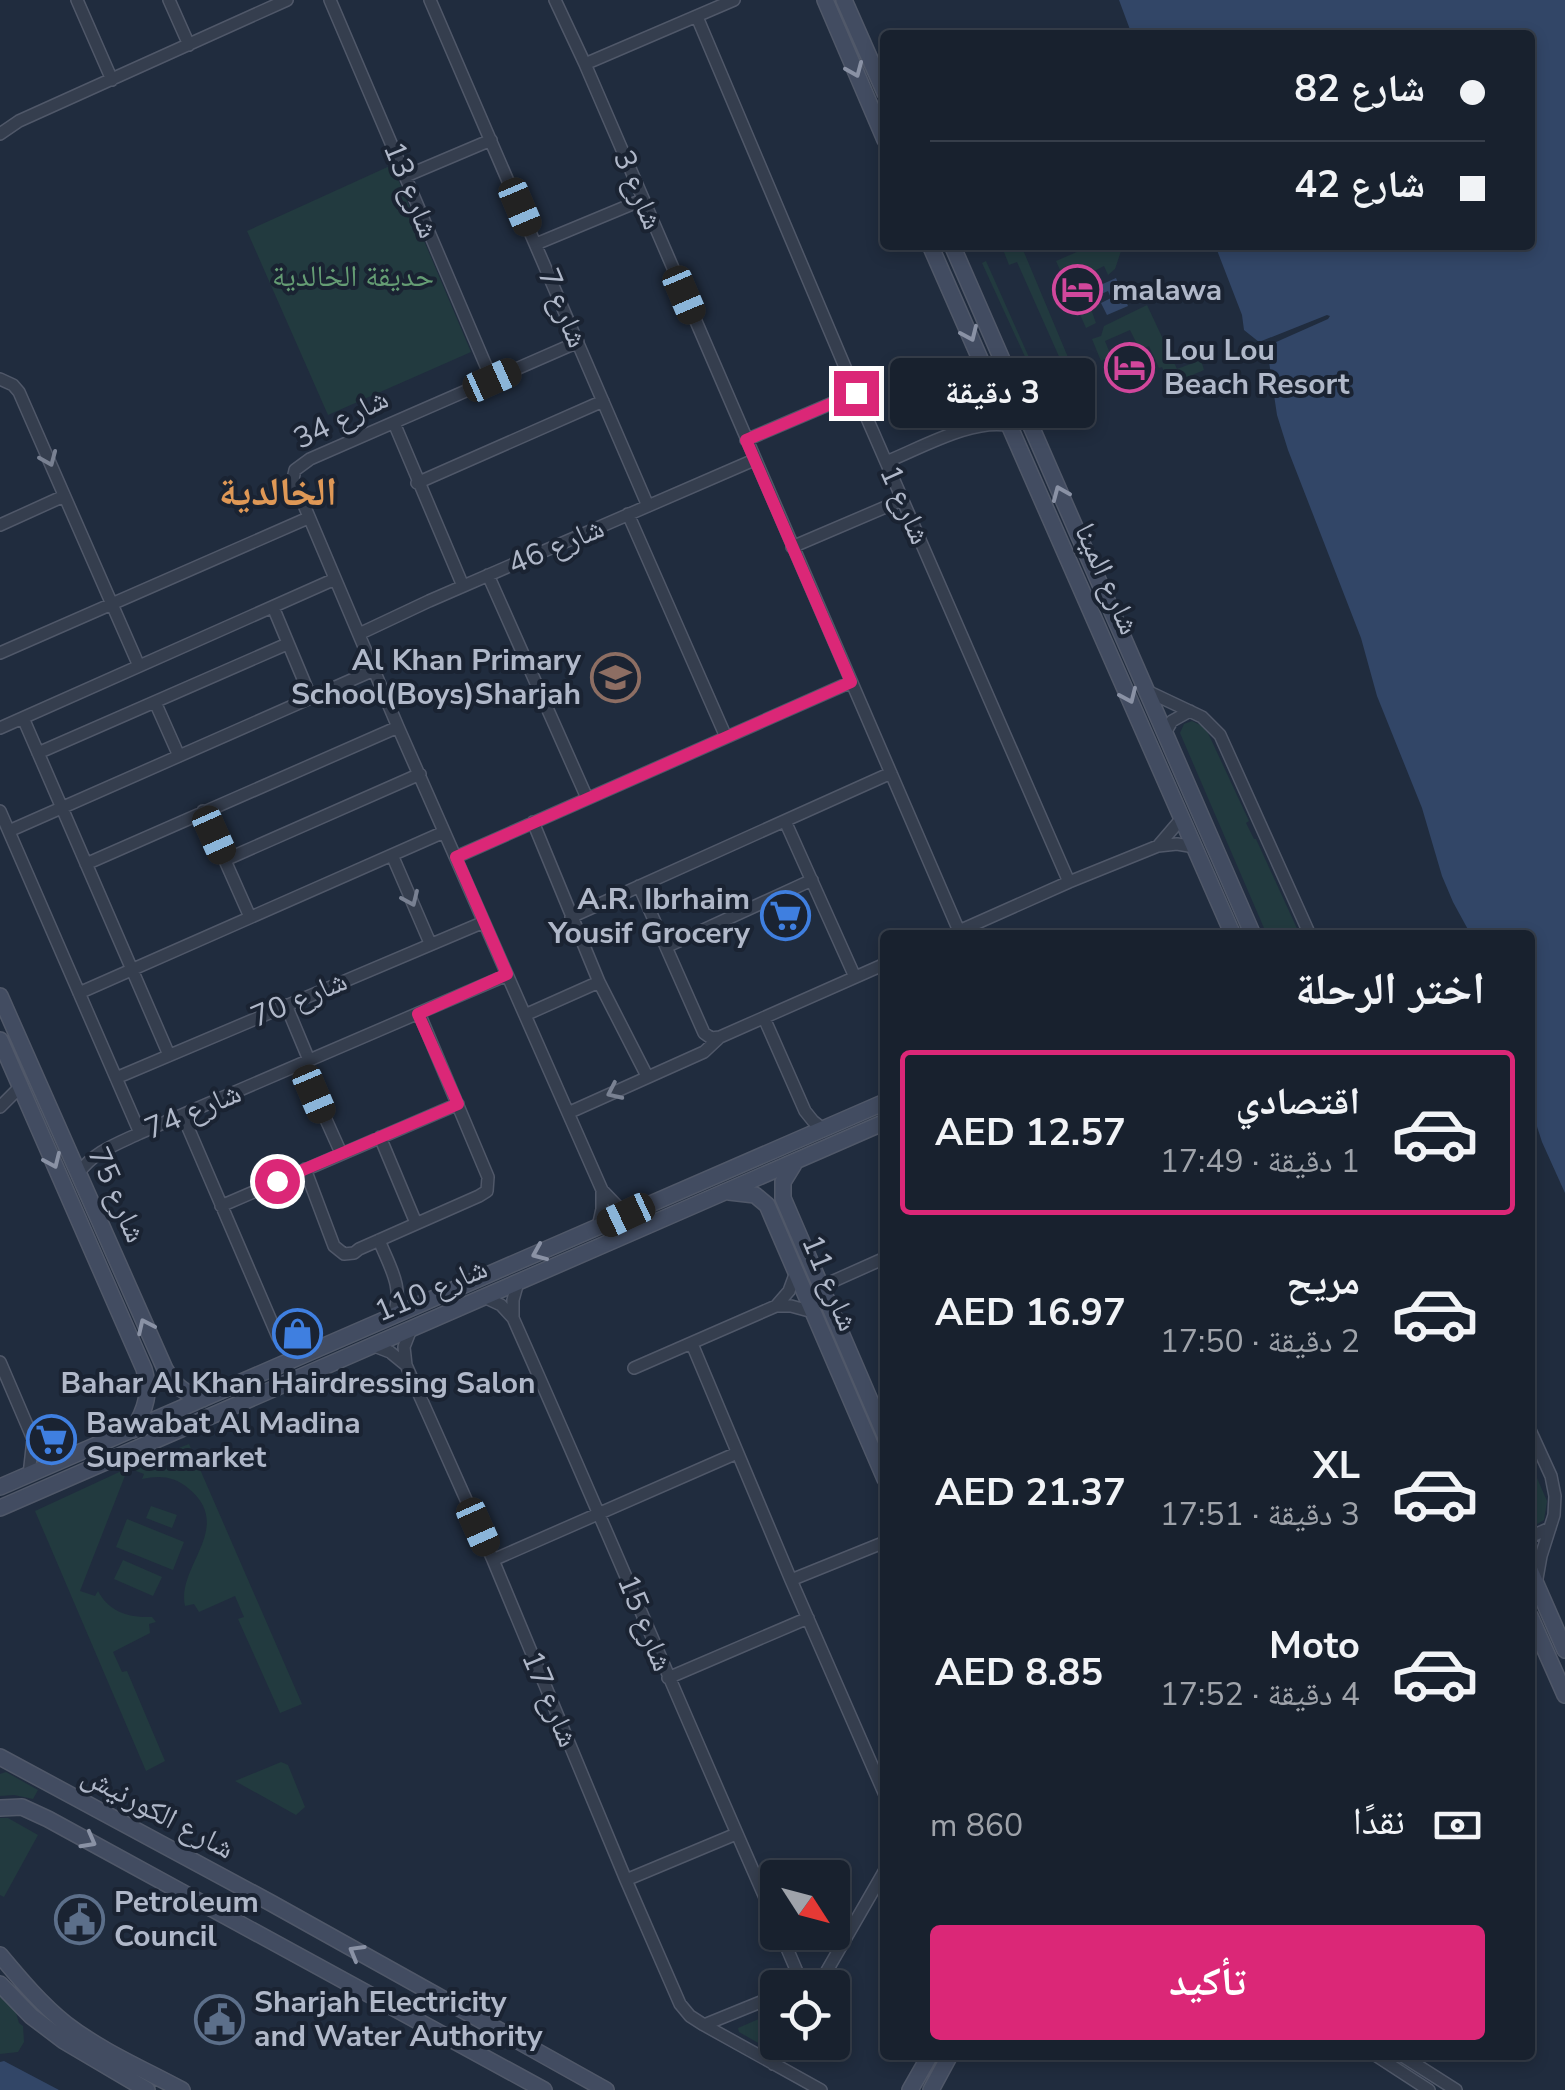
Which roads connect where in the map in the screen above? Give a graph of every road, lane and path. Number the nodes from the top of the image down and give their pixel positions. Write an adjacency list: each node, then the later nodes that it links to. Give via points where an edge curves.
1 (77, 0): 14 (street)
2 (170, 0): 12 (street)
3 (287, 0): 10 (street)
4 (330, 0): 21 (street, شارع 13)
5 (430, 0): 20 (street, شارع 7)
6 (555, 0): 13 (street, شارع 3)
7 (734, 0): 11 (street)
8 (825, 0): 16 (main road, one-way to 16)
9 (844, 0): 15 (main road)
10 (264, 5): 12 (street)
11 (697, 17): 13 (street); 29 (street, شارع 1)
12 (189, 45): 14 (street)
13 (586, 64): 22 (street, شارع 3)
14 (112, 80): 19 (street)
15 (880, 82)
16 (870, 106): 17 (main road); 18 (main road)
17 (880, 112)
18 (880, 129)
19 (0, 133)
20 (491, 140): 21 (street); 23 (street, شارع 7)
21 (406, 176): 28 (street, شارع 13)
22 (642, 200): 23 (street); 35 (street, شارع 3)
23 (536, 244): 26 (street, شارع 7)
24 (932, 250): 30 (main road, شارع المينا, one-way to 30)
25 (954, 250): 57 (main road, شارع المينا, one-way to 25)
26 (578, 342): 28 (street, شارع 34); 31 (street, شارع 7)
27 (0, 379): 39 (street, one-way to 39, via 19,392)
28 (492, 380): 32 (street, شارع 34)
29 (856, 393): 35 (street); 37 (street, شارع 1)
30 (999, 398): 33 (street); 34 (main road, شارع المينا)
31 (603, 401): 38 (street); 41 (street, شارع 7)
32 (394, 423): 38 (street); 43 (street, شارع 34, via 298,466 294,483)
33 (975, 426): 34 (street); 37 (street)
34 (1011, 426): 71 (main road, شارع المينا, one-way to 71)
35 (746, 440): 36 (street, شارع 3)
36 (754, 460): 41 (street, شارع 46); 45 (street, شارع 3)
37 (886, 462): 40 (street, شارع 1)
38 (418, 483): 48 (street)
39 (64, 496): 44 (street); 49 (street)
40 (902, 500): 45 (street); 88 (street, شارع 1)
41 (648, 506): 42 (street, شارع 46)
42 (628, 514): 46 (street, شارع 46); 65 (street)
43 (308, 518): 47 (street, شارع 34); 49 (street)
44 (0, 525)
45 (792, 547): 56 (street, شارع 3)
46 (488, 575): 48 (street, شارع 46); 70 (street)
47 (335, 579): 50 (street); 51 (street, شارع 34)
48 (463, 586): 51 (street, شارع 46)
49 (111, 602): 53 (street); 54 (street)
50 (273, 607): 52 (street); 54 (street)
51 (359, 634): 55 (street, شارع 34)
52 (288, 644): 58 (street); 59 (street)
53 (0, 653)
54 (139, 666): 61 (street)
55 (374, 670): 58 (street); 62 (street, شارع 34)
56 (851, 682): 65 (street); 68 (street, شارع 3)
57 (1145, 690): 60 (street); 64 (main road, شارع المينا)
58 (311, 698): 67 (street)
59 (155, 702): 66 (street); 67 (street)
60 (1190, 712): 64 (street); 97 (street, via 1224,740)
61 (23, 718): 63 (street); 66 (street)
62 (398, 726): 69 (street, شارع 34); 73 (street)
63 (0, 728)
64 (1165, 733): 80 (main road, شارع المينا)
65 (726, 737): 70 (street)
66 (38, 753): 72 (street)
67 (179, 756): 72 (street)
68 (890, 773): 76 (street); 93 (street, شارع 3)
69 (420, 774): 79 (street, شارع 34); 85 (street)
70 (587, 798): 77 (street)
71 (1174, 799): 75 (main road, شارع المينا); 80 (main road, via 1184,800 1198,829)
72 (61, 808): 78 (street); 86 (street)
73 (203, 811): 85 (street); 86 (street)
74 (0, 813): 78 (street)
75 (1182, 818): 81 (street); 82 (main road, شارع المينا)
76 (785, 821): 87 (street); 89 (street)
77 (533, 822): 84 (street); 91 (street)
78 (10, 831): 105 (street)
79 (444, 832): 83 (street); 84 (street, شارع 34)
80 (1210, 837): 96 (main road, شارع المينا)
81 (1158, 846): 82 (street); 88 (street)
82 (1196, 847): 95 (main road, شارع المينا)
83 (392, 855): 90 (street); 98 (street, one-way to 98)
84 (456, 857): 92 (street, شارع 34)
85 (225, 860): 90 (street)
86 (86, 864): 101 (street)
87 (812, 880): 99 (street); 103 (street)
88 (1069, 882): 94 (street)
89 (639, 886): 91 (street); 99 (street)
90 (250, 917): 101 (street)
91 (571, 917): 104 (street)
92 (484, 922): 98 (street, شارع 70); 102 (street, شارع 34)
93 (954, 930)
94 (962, 930)
95 (1227, 930)
96 (1251, 930)
97 (1308, 930)
98 (430, 943): 107 (street, شارع 70)
99 (666, 946): 111 (street, via 704,1033)
100 (880, 966): 103 (street)
101 (132, 970): 105 (street); 113 (street)
102 (507, 974): 108 (street, شارع 74); 109 (street, شارع 34)
103 (855, 977): 110 (street)
104 (599, 982): 109 (street); 115 (street)
105 (79, 992): 116 (street)
106 (0, 996): 124 (main road, شارع 75)
107 (286, 1005): 113 (street, شارع 70); 114 (street)
108 (418, 1014): 114 (street, شارع 74); 118 (street)
109 (525, 1015): 123 (street, شارع 34)
110 (764, 1018): 111 (street); 122 (street)
111 (720, 1038): 115 (street, via 704,1052)
112 (0, 1040): 117 (main road, شارع 75)
113 (169, 1055): 116 (street, شارع 70)
114 (305, 1062): 125 (street, شارع 74); 135 (street)
115 (647, 1076): 123 (street, one-way to 123)
116 (116, 1078): 129 (street)
117 (20, 1087): 120 (street); 121 (main road, شارع 75); 124 (main road, via 30,1089)
118 (458, 1104): 131 (street); 144 (street, via 489,1186)
119 (880, 1104): 128 (main road, شارع 110)
120 (2, 1106): 121 (street)
121 (30, 1110): 169 (main road, شارع 75, one-way to 169)
122 (805, 1112): 128 (street); 132 (street)
123 (568, 1113): 140 (street, شارع 34)
124 (51, 1114): 133 (main road, شارع 75)
125 (183, 1116): 129 (street, شارع 74); 142 (street)
126 (880, 1116): 130 (main road)
127 (880, 1124): 130 (main road, شارع 110)
128 (823, 1129): 132 (main road, شارع 110)
129 (140, 1133): 134 (street, شارع 74)
130 (859, 1133): 136 (main road, شارع 110)
131 (380, 1137): 135 (street); 144 (street)
132 (802, 1138): 137 (main road, شارع 110)
133 (68, 1152): 134 (street, شارع 74); 139 (main road, شارع 75)
134 (99, 1152): 139 (street, شارع 74)
135 (340, 1154): 138 (street)
136 (797, 1160): 141 (main road, شارع 110); 150 (main road, شارع 11, via 782,1194)
137 (742, 1165): 141 (main road, via 720,1184); 143 (main road, شارع 110)
138 (305, 1169): 142 (street); 146 (street, via 332,1240 342,1248)
139 (78, 1174): 168 (main road, شارع 75, one-way to 139)
140 (602, 1190): 143 (street, شارع 34); 145 (street, شارع 34)
141 (725, 1192): 148 (main road, شارع 11, via 763,1200); 149 (main road, شارع 110)
142 (221, 1206): 159 (street)
143 (626, 1215): 145 (main road, شارع 110)
144 (416, 1223): 146 (street)
145 (598, 1228): 153 (main road, شارع 110, one-way to 153)
146 (379, 1240): 151 (street)
147 (880, 1260): 150 (street)
148 (796, 1272): 154 (street); 155 (main road, شارع 11)
149 (518, 1282): 152 (main road, شارع 110); 157 (street)
150 (820, 1287): 171 (main road, شارع 11)
151 (399, 1290): 153 (street); 156 (street)
152 (484, 1297): 157 (street); 158 (main road, شارع 110)
153 (419, 1305): 156 (main road, شارع 110)
154 (776, 1306): 155 (street); 160 (street)
155 (813, 1312): 163 (main road, شارع 11)
156 (394, 1316): 162 (main road, شارع 110)
157 (514, 1318): 183 (street, شارع 15)
158 (411, 1329): 161 (main road, شارع 110); 165 (street)
159 (278, 1337): 162 (street); 167 (street)
160 (692, 1344): 166 (street); 176 (street)
161 (372, 1346): 165 (street); 179 (main road, شارع 110)
162 (303, 1356): 167 (main road, شارع 110)
163 (833, 1359): 171 (main road); 178 (main road, شارع 11)
164 (0, 1362): 174 (street)
165 (406, 1366): 187 (street, شارع 17)
166 (634, 1368)
167 (273, 1369): 170 (main road, شارع 110)
168 (170, 1379): 169 (main road, via 162,1390); 170 (main road)
169 (148, 1387): 173 (main road, via 144,1410)
170 (202, 1400): 173 (main road, شارع 110)
171 (871, 1403): 172 (main road, شارع 11)
172 (880, 1424)
173 (125, 1433): 177 (main road, شارع 110); 179 (main road, via 84,1460)
174 (33, 1439): 177 (street); 180 (street)
175 (1535, 1442): 184 (street, via 1554,1489)
176 (737, 1453): 183 (street); 189 (street)
177 (59, 1461): 180 (main road, شارع 110)
178 (880, 1467)
179 (85, 1470): 182 (main road, شارع 110)
180 (28, 1474): 181 (main road, شارع 110)
181 (0, 1488)
182 (0, 1508)
183 (600, 1514): 187 (street); 194 (street, شارع 15)
184 (1550, 1528): 185 (street); 188 (street)
185 (1535, 1535)
186 (880, 1543): 189 (street)
187 (493, 1560): 203 (street, شارع 17)
188 (1535, 1572)
189 (791, 1580): 191 (street)
190 (1535, 1582): 193 (main road)
191 (808, 1618): 194 (street); 197 (street)
192 (1535, 1627): 195 (main road)
193 (1565, 1650)
194 (668, 1678): 201 (street, شارع 15)
195 (1565, 1694)
196 (0, 1757): 198 (main road, شارع الكورنيش)
197 (880, 1784)
198 (60, 1790): 200 (main road, via 44,1802); 221 (main road, شارع الكورنيش, one-way to 198)
199 (0, 1808): 200 (main road, شارع الكورنيش, via 22,1807)
200 (48, 1819): 220 (main road, شارع الكورنيش, one-way to 220)
201 (736, 1834): 203 (street); 204 (street, شارع 15)
202 (880, 1879): 206 (street)
203 (626, 1880): 210 (street, شارع 17, via 680,2004)
204 (760, 1888)
205 (0, 1955): 211 (main road, via 48,2009)
206 (827, 1970)
207 (0, 1984): 209 (main road)
208 (760, 2002): 210 (street)
209 (31, 2016): 211 (main road, via 39,2007); 218 (main road)
210 (704, 2025): 217 (street)
211 (87, 2038): 219 (main road)
212 (775, 2060): 217 (street)
213 (927, 2060): 223 (main road)
214 (947, 2060): 224 (main road)
215 (1383, 2060): 225 (street)
216 (1409, 2060): 226 (street)
217 (773, 2064): 222 (street)
218 (147, 2090)
219 (182, 2090)
220 (544, 2090)
221 (606, 2090)
222 (820, 2090)
223 (910, 2090)
224 (931, 2090)
225 (1429, 2090)
226 (1456, 2090)

